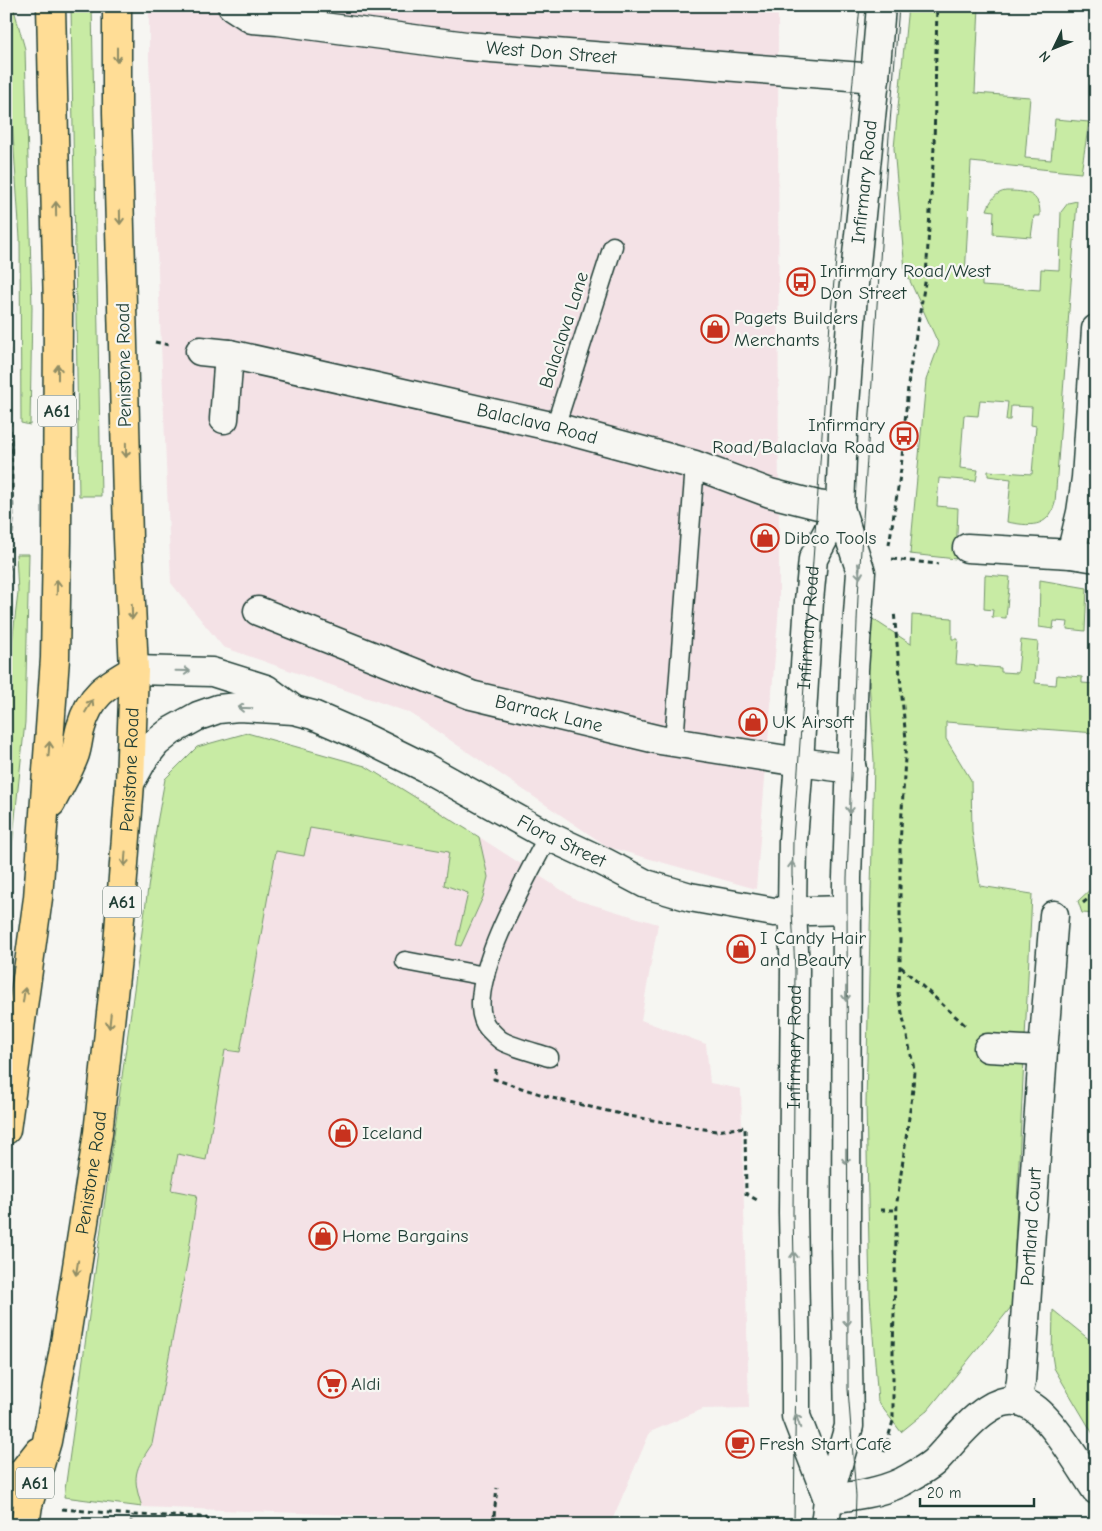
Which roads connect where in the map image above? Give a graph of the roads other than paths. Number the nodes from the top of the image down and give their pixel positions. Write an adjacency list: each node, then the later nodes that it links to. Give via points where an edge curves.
1 (51, 6): 23 (highway, A61, one-way to 1, via 55,658 57,541 58,309)
2 (116, 6): 17 (highway, Penistone Road / A61, one-way to 17)
3 (232, 6): 5 (street, West Don Street, via 252,20 466,46)
4 (881, 6): 5 (street, Infirmary Road)
5 (875, 78): 13 (street, Infirmary Road, via 853,294)
6 (613, 246): 11 (lane, Balaclava Lane)
7 (1096, 329): 15 (street, via 1081,512)
8 (200, 351): 9 (street, Balaclava Road)
9 (229, 354): 10 (street); 11 (street, Balaclava Road)
10 (224, 420)
11 (555, 427): 12 (street, Balaclava Road)
12 (695, 465): 13 (street, Balaclava Road, via 770,493); 19 (lane)
13 (840, 508): 20 (street, Infirmary Road, via 813,559); 21 (street, Infirmary Road, one-way to 21, via 861,572 854,670)
14 (967, 548): 15 (street)
15 (1083, 556)
16 (258, 612): 19 (street, Barrack Lane, via 470,695)
17 (134, 670): 18 (street, Flora Street, one-way to 18, via 212,672 266,688); 22 (highway, Penistone Road / A61); 23 (highway, one-way to 17, via 75,754 90,703 107,686)
18 (294, 710): 22 (street, Flora Street, one-way to 22, via 218,709 198,716 156,744); 24 (street, Flora Street, via 313,715 415,762)
19 (674, 742): 20 (street, Barrack Lane)
20 (799, 762): 21 (street, Barrack Lane); 26 (street, Infirmary Road, one-way to 20)
21 (852, 769): 25 (street, Infirmary Road, one-way to 25)
22 (130, 783): 36 (highway, Penistone Road / A61, one-way to 36, via 117,958 98,1133 47,1441)
23 (45, 815): 33 (highway, A61, one-way to 23, via 38,898)
24 (548, 836): 26 (street, Flora Street, via 646,884 690,897 774,912); 29 (lane, via 501,930)
25 (847, 910): 26 (street, Flora Street); 37 (street, Infirmary Road, one-way to 37, via 849,1426)
26 (792, 911): 37 (street, Infirmary Road, one-way to 26, via 796,1416 793,1213 795,970)
27 (1054, 915): 31 (street, Portland Court)
28 (405, 961): 29 (lane)
29 (485, 976): 32 (lane, via 481,994 482,1017 487,1026 502,1041)
30 (988, 1048): 31 (street)
31 (1043, 1051): 34 (street, Portland Court, via 1021,1381)
32 (549, 1057)
33 (6, 1130)
34 (1017, 1401): 35 (street, via 1031,1406 1047,1420); 37 (street, via 1002,1402 988,1409 955,1436 933,1462 901,1482)
35 (1096, 1490)
36 (20, 1508)
37 (827, 1512)

